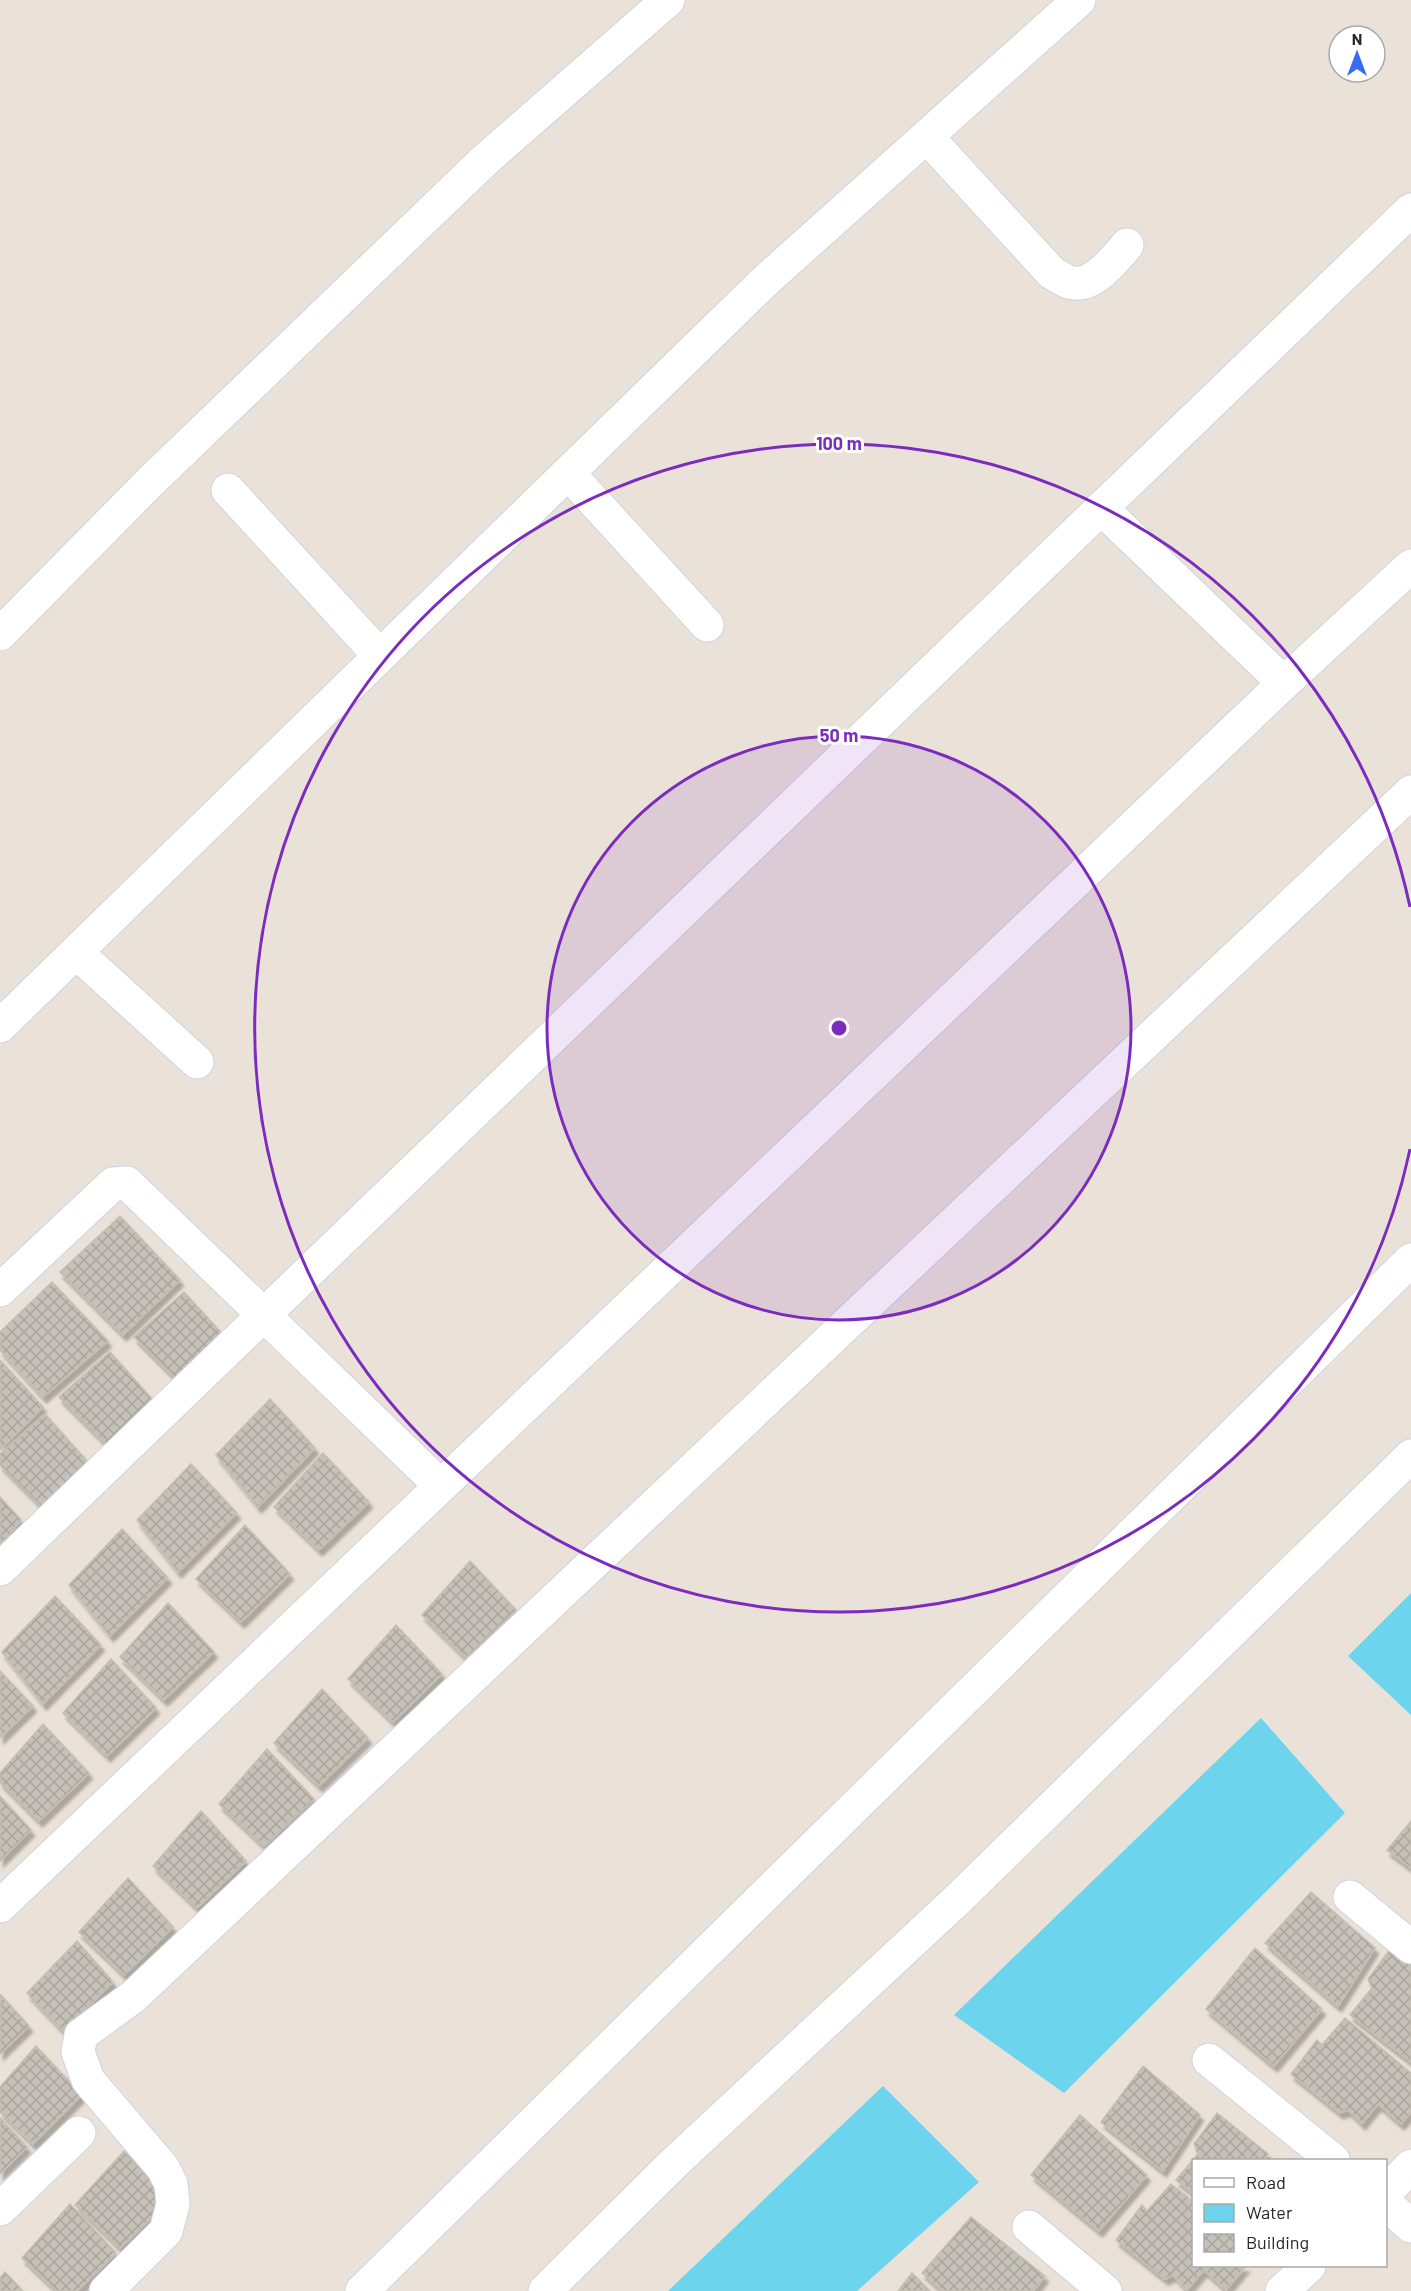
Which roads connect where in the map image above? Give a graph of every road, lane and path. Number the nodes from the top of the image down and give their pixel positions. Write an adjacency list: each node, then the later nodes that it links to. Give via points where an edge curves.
1 (668, 0): 11 (street, via 485,160 150,482)
2 (1079, 0): 3 (street)
3 (927, 137): 5 (street, via 1052,273 1074,284 1091,279); 6 (street, via 765,282)
4 (1411, 210): 8 (street)
5 (1127, 245)
6 (568, 473): 10 (street); 12 (street)
7 (228, 490): 12 (street)
8 (1101, 508): 13 (street); 20 (street)
9 (1411, 566): 13 (street)
10 (706, 625)
11 (0, 634)
12 (380, 656): 15 (street)
13 (1284, 683): 22 (street)
14 (1411, 792): 37 (street, via 142,1988 81,2035 78,2052 88,2080 163,2168 171,2184 173,2204 166,2231)
15 (76, 952): 16 (street); 17 (street)
16 (0, 1026)
17 (197, 1062)
18 (1411, 1260): 38 (street)
19 (0, 1290): 20 (street, via 113,1184 122,1182 134,1187)
20 (263, 1315): 22 (street); 23 (street)
21 (1411, 1456): 39 (street, via 957,1900 674,2163)
22 (441, 1486): 25 (street)
23 (0, 1569)
24 (1350, 1897): 26 (street)
25 (0, 1906)
26 (1411, 1947)
27 (1209, 2060): 29 (street)
28 (79, 2133): 33 (street)
29 (1332, 2159)
30 (1411, 2166): 31 (street)
31 (1387, 2191)
32 (1387, 2205): 34 (street)
33 (0, 2209)
34 (1411, 2226)
35 (1029, 2227): 40 (street)
36 (1307, 2267): 41 (street)
37 (106, 2291)
38 (362, 2291)
39 (545, 2291)
40 (1105, 2291)
41 (1282, 2291)

